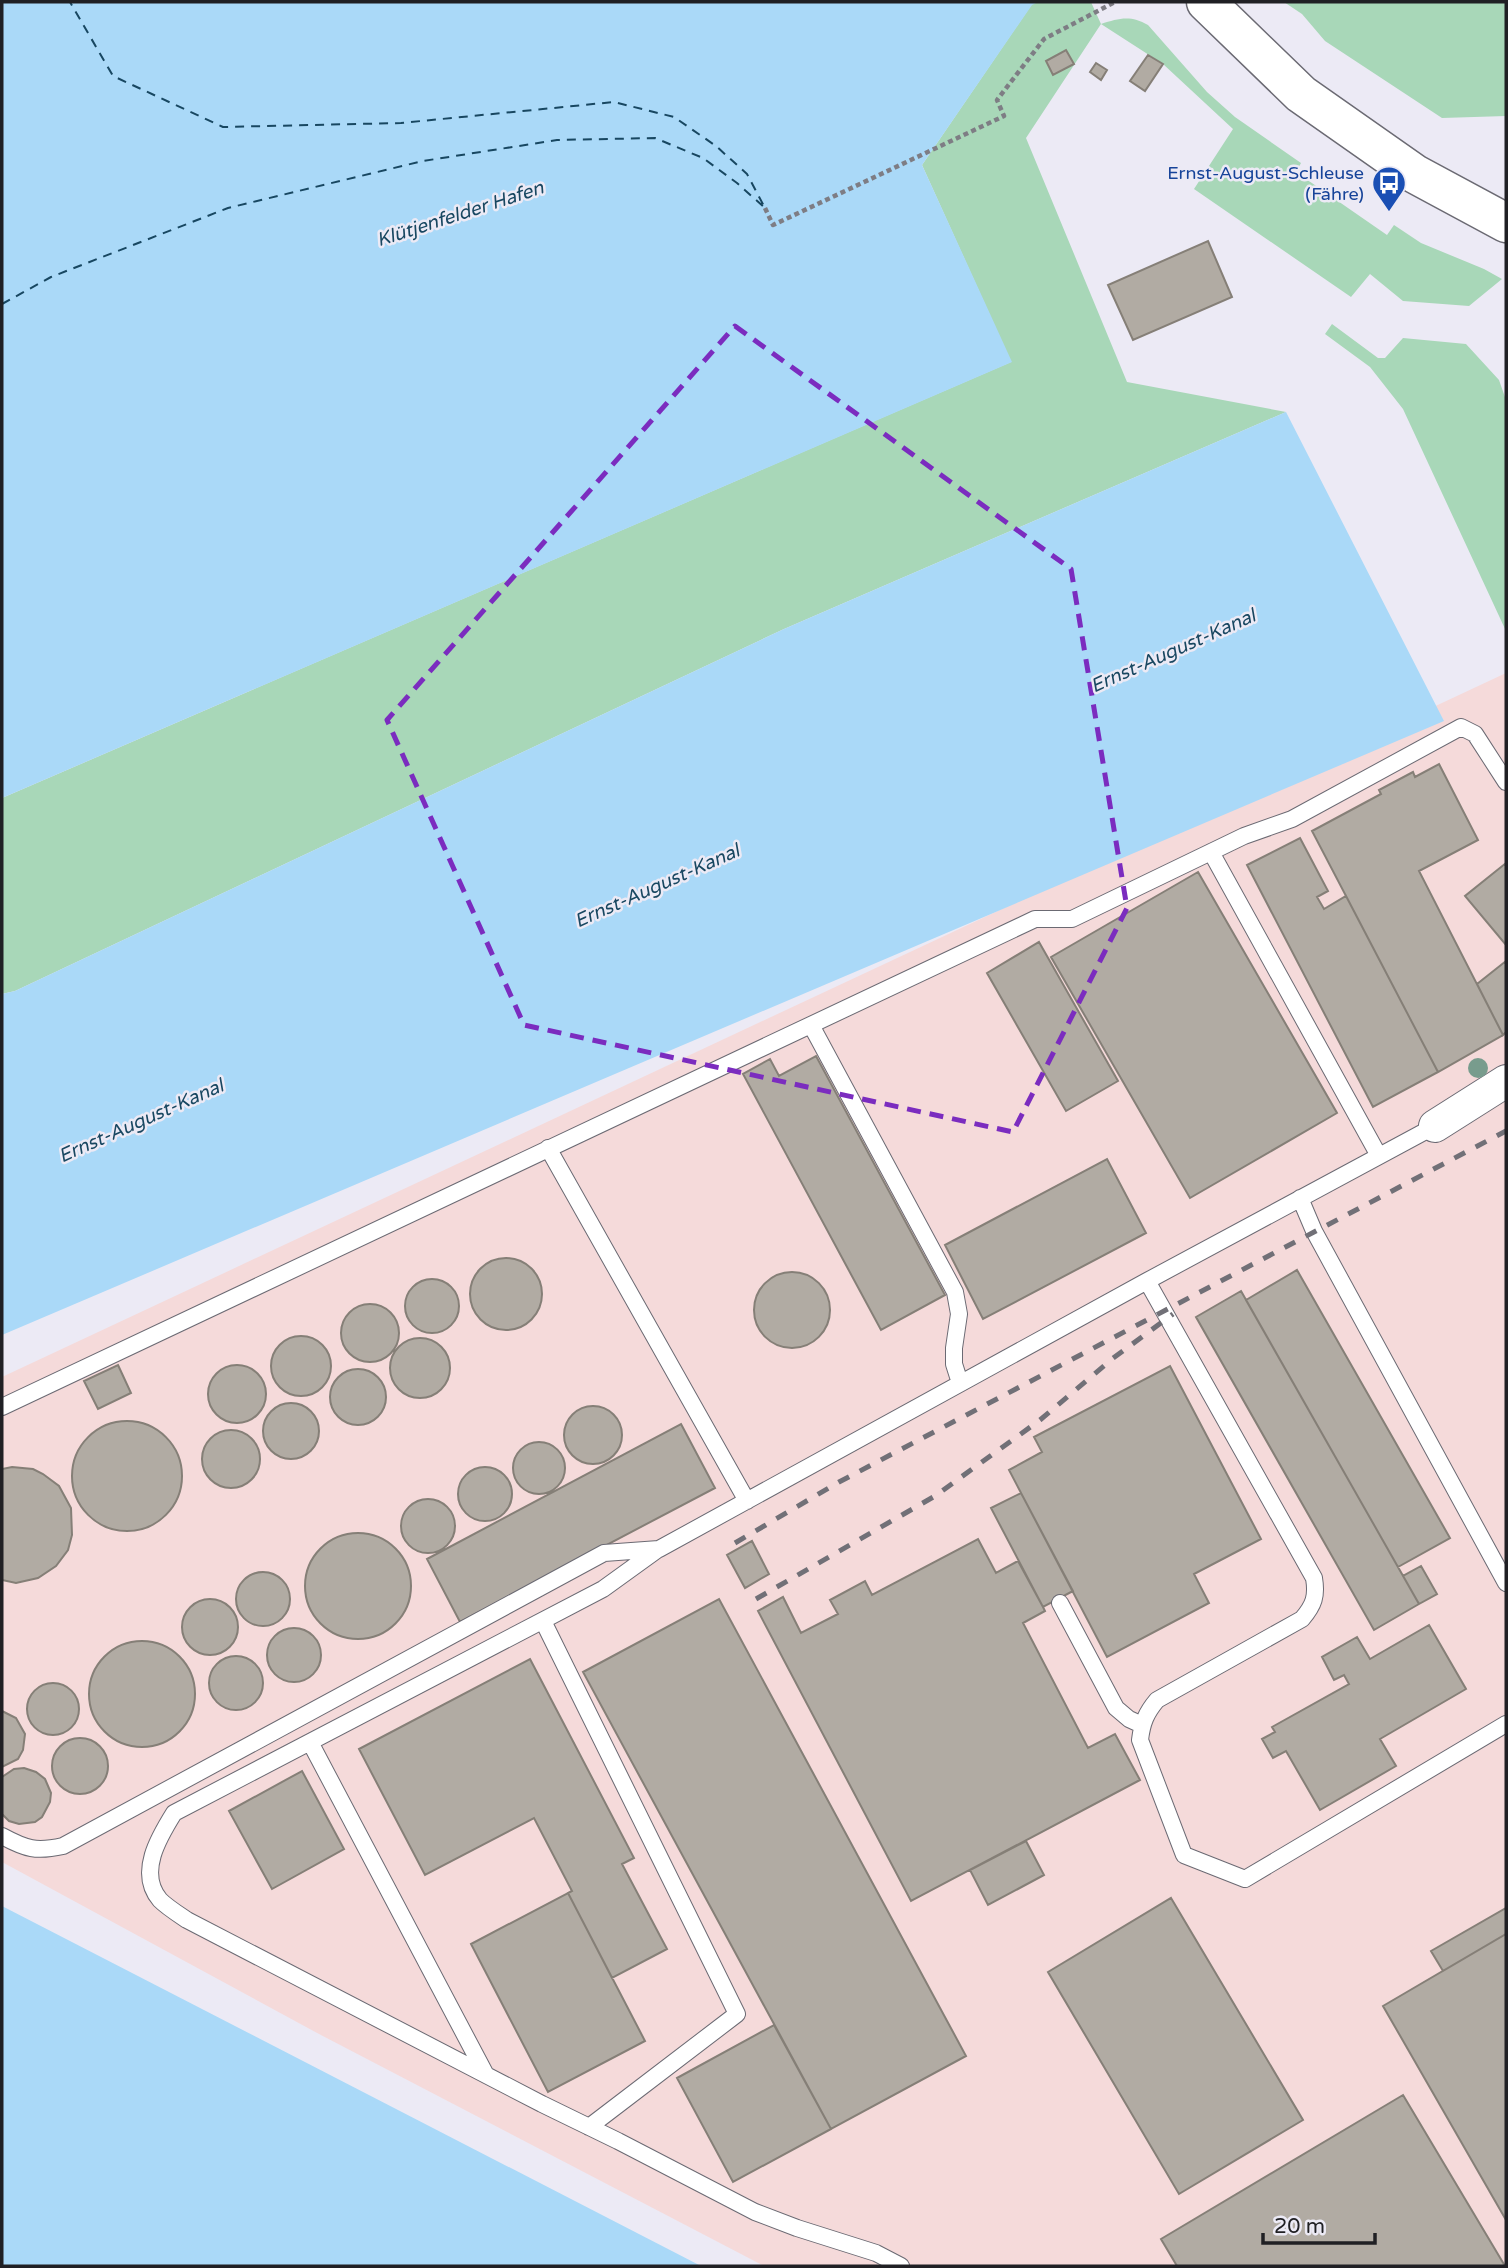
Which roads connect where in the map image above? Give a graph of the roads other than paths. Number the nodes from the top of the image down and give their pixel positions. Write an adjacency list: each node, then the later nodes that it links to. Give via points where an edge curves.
1 (1206, 2): 2 (street, via 1301,94 1415,174)
2 (1499, 218)
3 (1506, 782): 4 (lane, via 1475,734 1461,727 1292,819)
4 (1211, 852): 5 (lane, via 1072,919 1035,919); 9 (lane)
5 (811, 1025): 8 (lane); 12 (lane, via 955,1292 960,1314 954,1364)
6 (1506, 1081): 7 (street)
7 (1435, 1126): 9 (lane)
8 (548, 1148): 13 (lane); 14 (lane)
9 (1379, 1156): 10 (lane)
10 (1300, 1198): 11 (lane); 16 (lane)
11 (1147, 1281): 12 (lane); 20 (lane, via 1314,1578 1316,1592 1302,1619 1157,1700)
12 (960, 1383): 14 (lane)
13 (2, 1407)
14 (747, 1501): 15 (lane)
15 (659, 1549): 18 (lane, via 603,1589); 22 (lane, via 604,1553 63,1846 43,1851)
16 (1506, 1583)
17 (1060, 1603): 20 (lane, via 1116,1708)
18 (543, 1620): 21 (lane); 24 (lane, via 737,2014)
19 (1506, 1724): 20 (lane, via 1245,1880 1184,1855 1145,1756)
20 (1142, 1725)
21 (310, 1742): 23 (lane); 23 (lane, via 174,1813 156,1842 152,1885 160,1900 187,1920)
22 (2, 1836)
23 (486, 2075): 24 (lane)
24 (589, 2127): 25 (lane, via 755,2212 876,2253)
25 (901, 2266)

